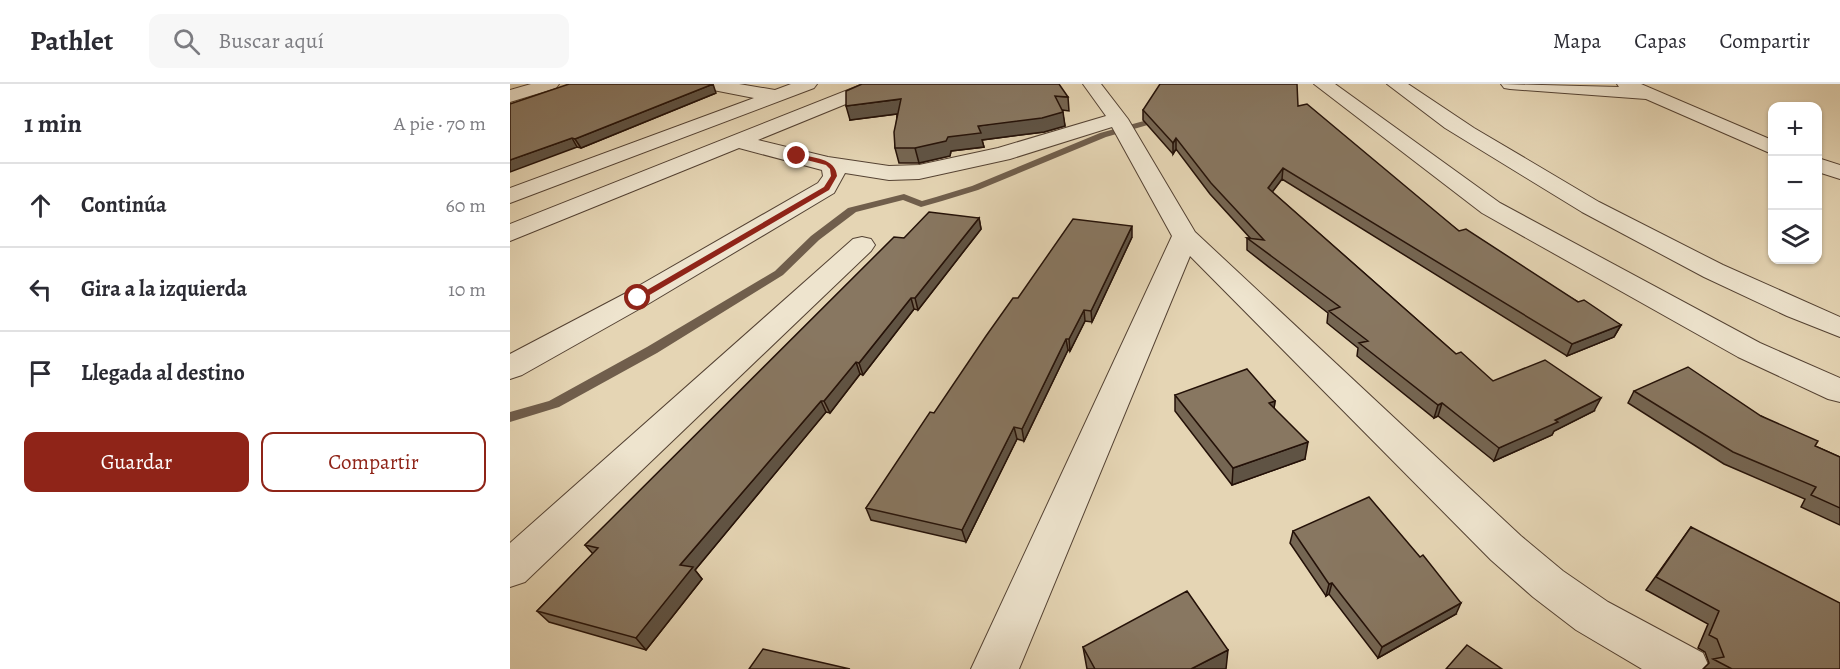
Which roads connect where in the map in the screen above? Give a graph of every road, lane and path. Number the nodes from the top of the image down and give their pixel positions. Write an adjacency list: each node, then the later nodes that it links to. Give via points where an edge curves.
1 (550, 84): 11 (street)
2 (708, 84): 12 (street)
3 (808, 84): 12 (street)
4 (879, 84): 13 (street)
5 (1092, 84): 14 (street)
6 (1323, 84): 26 (street, via 1491,208 1749,350)
7 (1396, 84): 24 (street, via 1436,114 1646,238 1754,292)
8 (1510, 84): 10 (street)
9 (1626, 84): 10 (street)
10 (1645, 94): 16 (street)
11 (510, 96)
12 (776, 96): 13 (street); 20 (street)
13 (828, 104): 15 (street)
14 (1118, 119): 17 (street, via 1002,154 919,172 890,173); 22 (street)
15 (736, 141): 17 (street); 21 (street)
16 (1768, 146)
17 (828, 164): 25 (street, via 834,176 826,188)
18 (1822, 166): 19 (street)
19 (1840, 172)
20 (510, 196)
21 (510, 233)
22 (1185, 236): 28 (street); 29 (street, via 1506,548 1593,616)
23 (862, 245): 27 (street)
24 (1840, 328)
25 (510, 368)
26 (1840, 391)
27 (510, 569)
28 (1005, 660)
29 (1686, 669)

